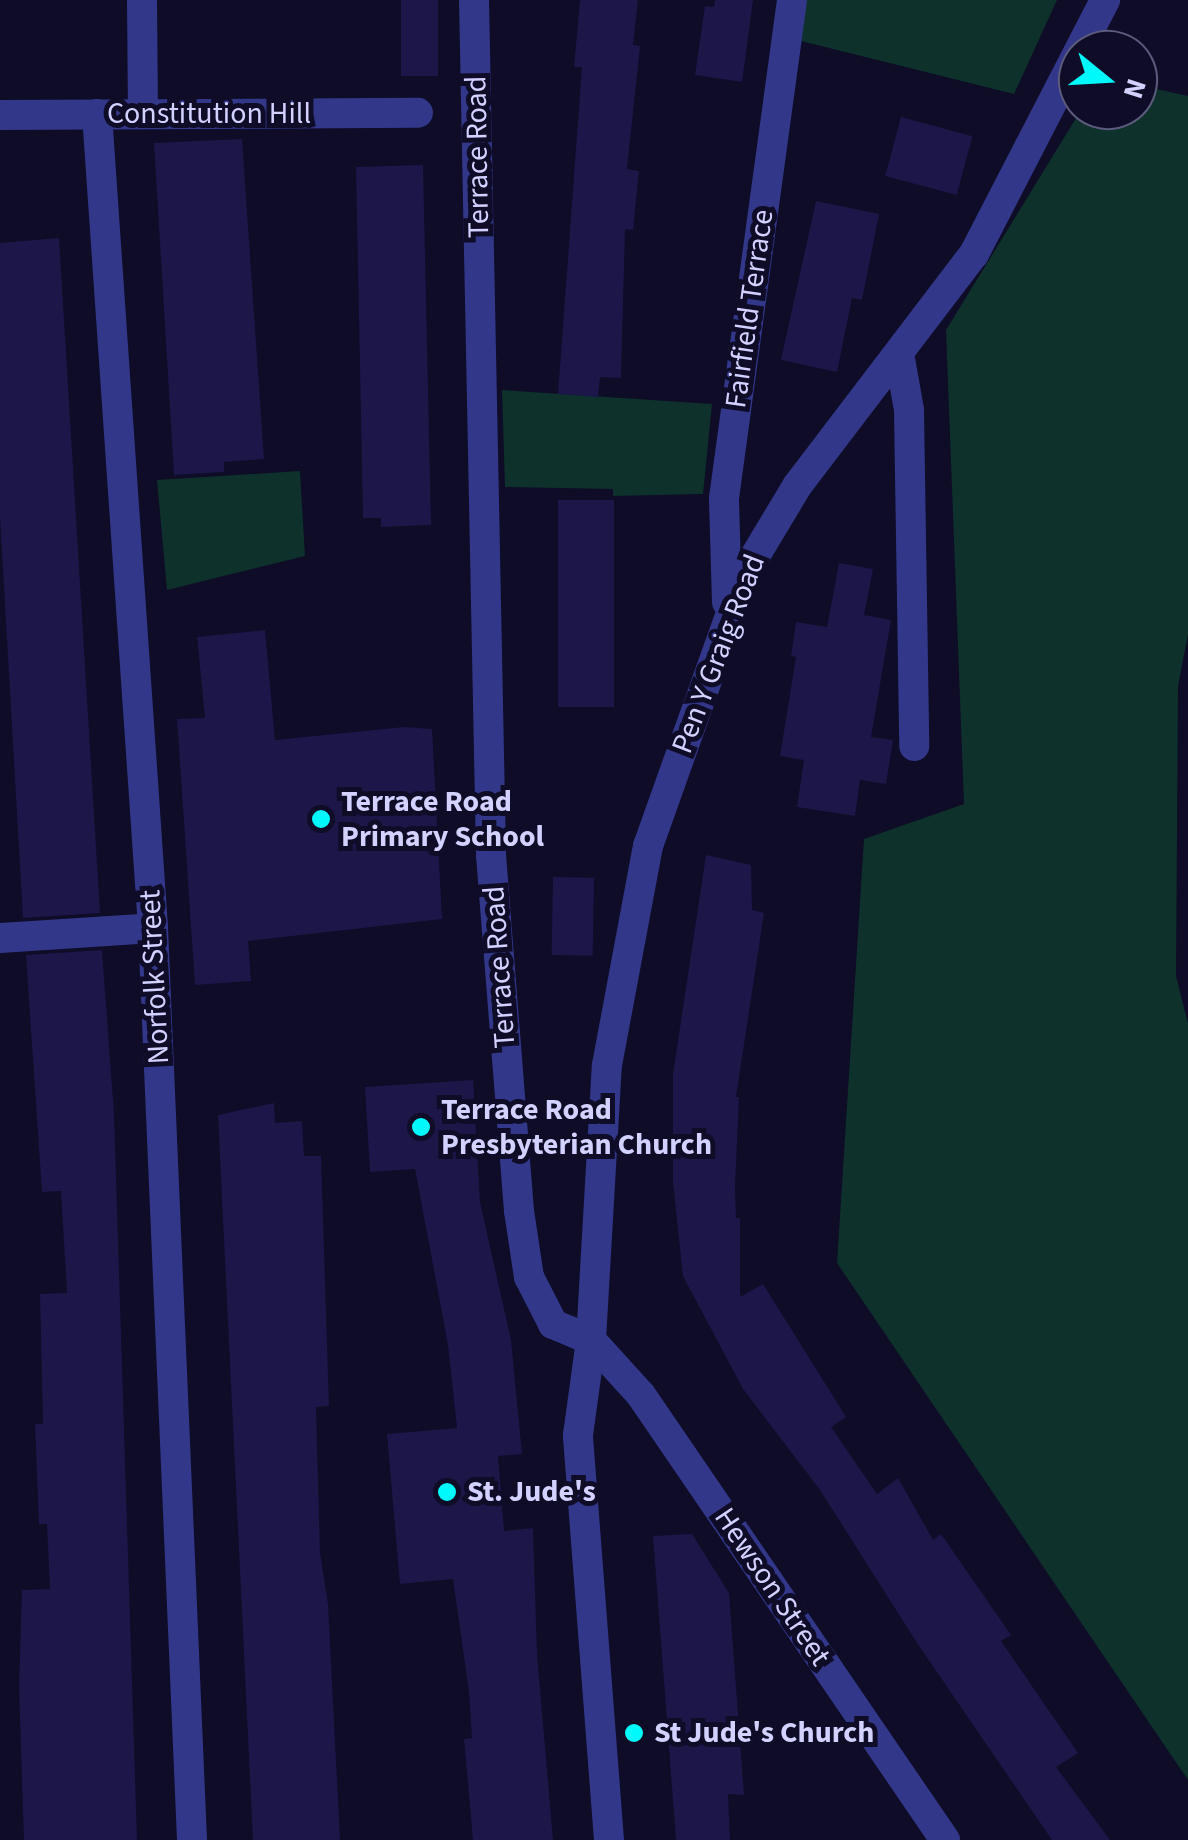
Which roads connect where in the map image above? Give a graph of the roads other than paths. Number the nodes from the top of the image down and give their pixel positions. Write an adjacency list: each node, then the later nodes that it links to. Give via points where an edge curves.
1 (142, 0): 7 (street)
2 (474, 0): 14 (street, Terrace Road, via 491,855 519,1211 529,1277 553,1324)
3 (792, 0): 10 (street, Fairfield Terrace, via 724,498)
4 (1104, 0): 9 (street, Pen Y Graig Road, via 974,254)
5 (418, 113): 7 (street, Constitution Hill)
6 (97, 114): 7 (street, Constitution Hill); 8 (street, Constitution Hill); 12 (street, Norfolk Street)
7 (142, 114)
8 (0, 115)
9 (899, 353): 10 (street, Pen Y Graig Road, via 778,513); 11 (street, via 909,410)
10 (727, 619): 14 (street, Pen Y Graig Road, via 644,864 607,1065)
11 (914, 746)
12 (154, 928): 13 (street); 15 (street, Norfolk Street)
13 (0, 938)
14 (591, 1340): 16 (street, via 578,1434); 17 (street, Hewson Street, via 641,1394)
15 (192, 1840)
16 (610, 1840)
17 (945, 1840)

